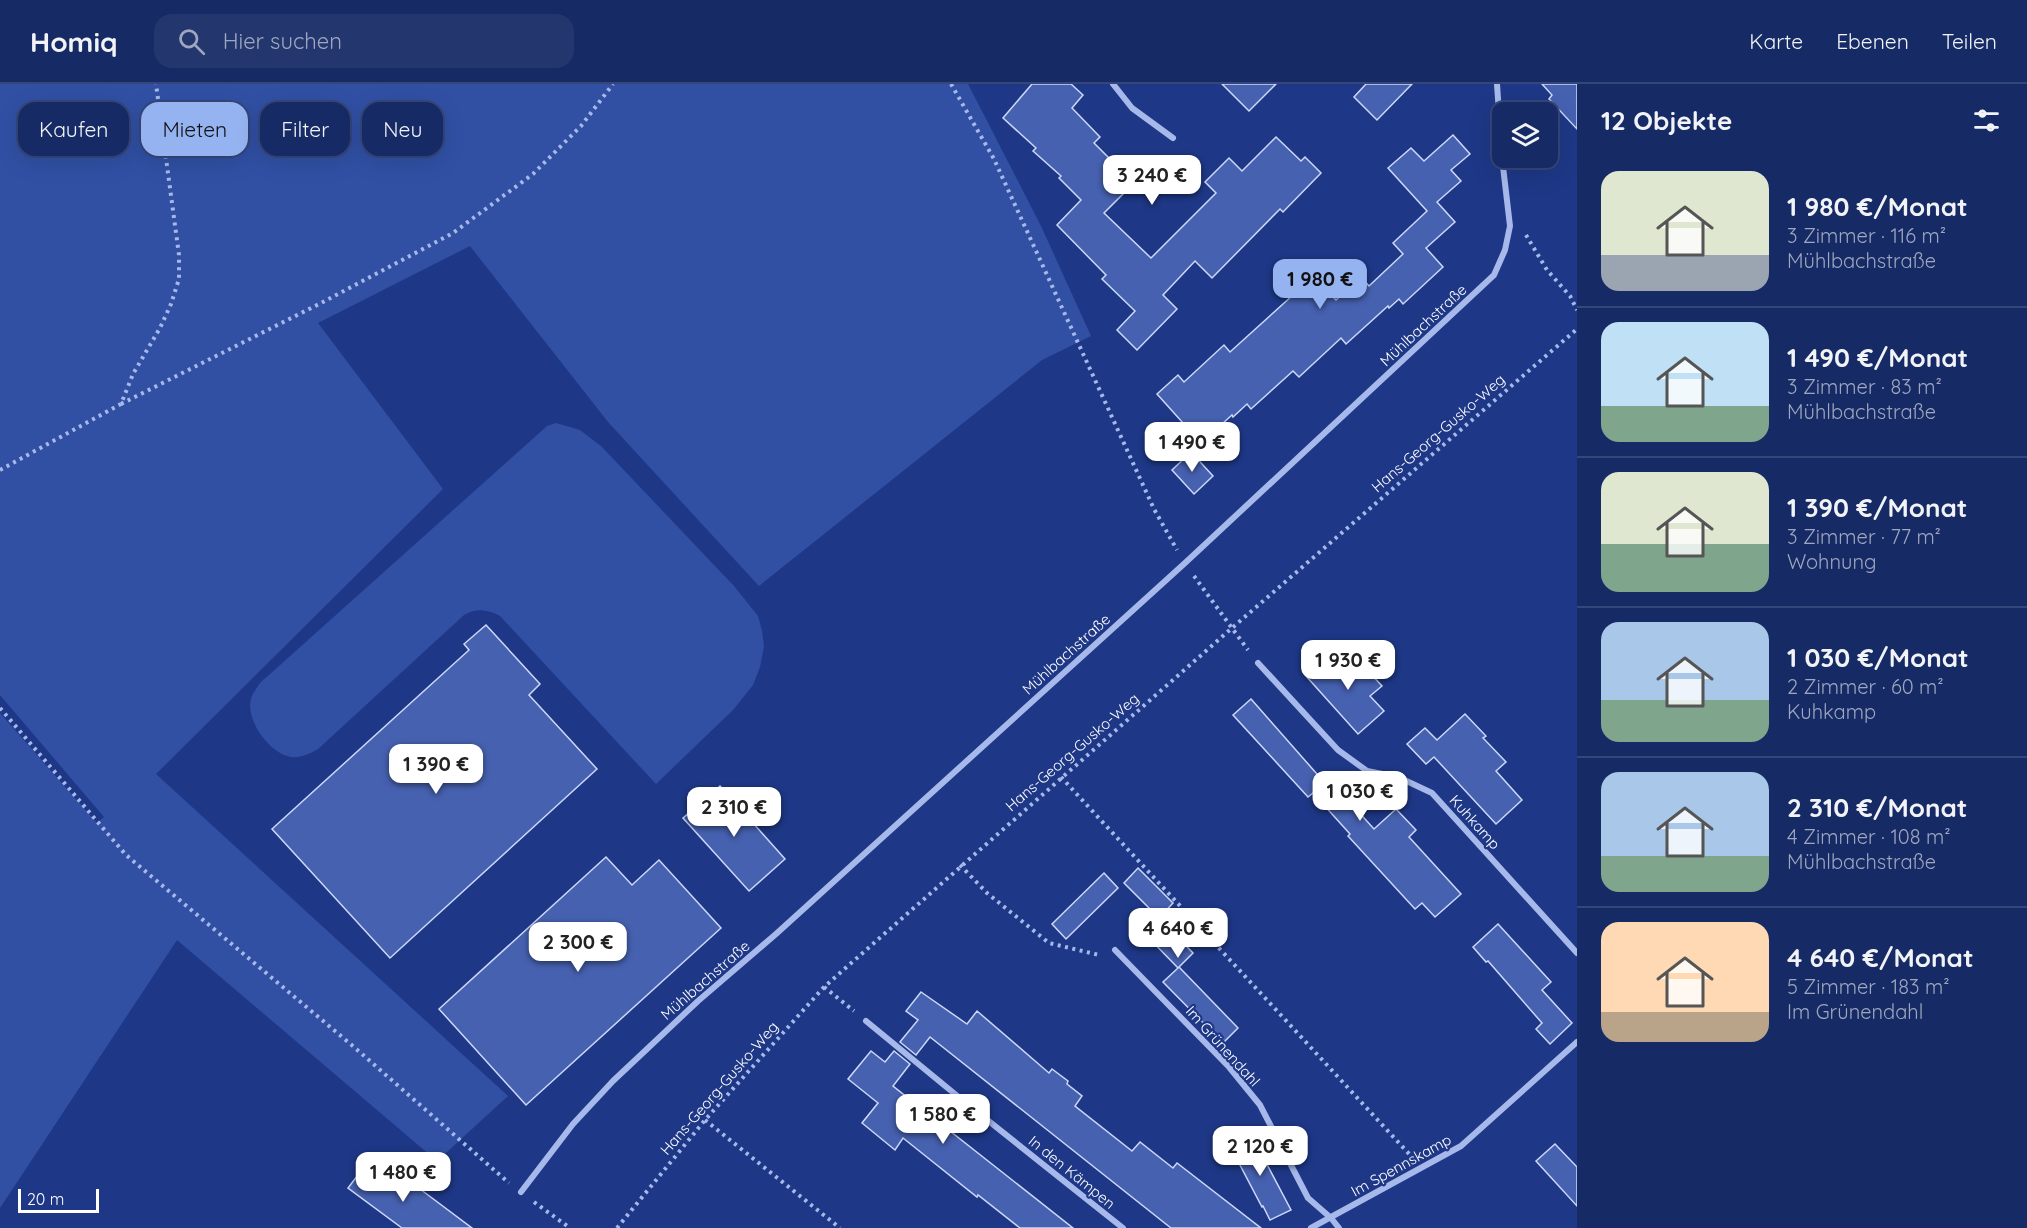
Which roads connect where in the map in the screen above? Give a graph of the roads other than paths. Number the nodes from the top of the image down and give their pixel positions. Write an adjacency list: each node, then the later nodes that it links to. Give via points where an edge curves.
1 (1113, 84): 3 (street, via 1132,108)
2 (1497, 84): 9 (street, Mühlbachstraße, via 1510,226 1494,275 1185,563 689,1009 573,1124)
3 (1173, 138)
4 (1258, 663): 6 (street, Kuhkamp, via 1338,750 1367,771 1398,777 1432,793)
5 (1115, 950): 10 (street, Im Grünendahl, via 1229,1067 1260,1106 1308,1198)
6 (1577, 953)
7 (866, 1021): 11 (street, In den Kämpen)
8 (1577, 1042): 10 (street, Im Spennskamp, via 1461,1146)
9 (521, 1192)
10 (1331, 1218): 12 (street, Im Spennskamp); 13 (street, Im Grünendahl)
11 (1123, 1228)
12 (1311, 1228)
13 (1339, 1228)

